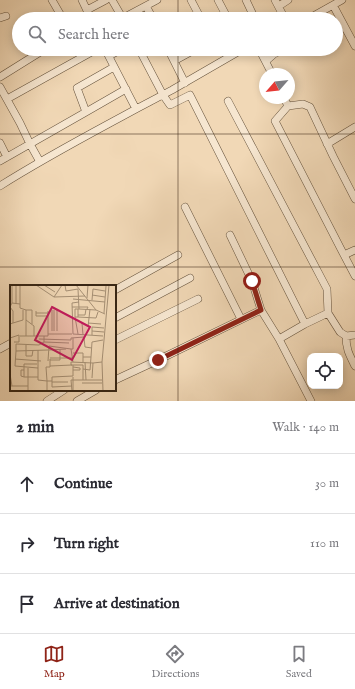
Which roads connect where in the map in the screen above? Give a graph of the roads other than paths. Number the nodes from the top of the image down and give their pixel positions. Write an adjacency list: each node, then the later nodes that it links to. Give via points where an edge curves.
1 (52, 0): 15 (street)
2 (82, 0): 14 (street)
3 (106, 0): 14 (street)
4 (112, 0): 16 (street)
5 (157, 0): 13 (street)
6 (191, 0): 19 (street)
7 (218, 0): 20 (street)
8 (246, 0): 21 (street)
9 (288, 0): 11 (street)
10 (342, 0): 12 (street)
11 (277, 3): 22 (street)
12 (333, 5): 23 (street); 24 (street)
13 (146, 6): 17 (street); 18 (street)
14 (87, 10)
15 (59, 12)
16 (119, 12)
17 (135, 12)
18 (149, 12)
19 (197, 12)
20 (224, 12)
21 (252, 12)
22 (282, 12)
23 (320, 12)
24 (337, 12)
25 (343, 24): 26 (street)
26 (355, 46)
27 (34, 56): 40 (street)
28 (85, 56): 45 (street)
29 (109, 56): 38 (street)
30 (143, 56): 44 (street)
31 (172, 56): 36 (street)
32 (183, 56): 36 (street)
33 (231, 56): 41 (street)
34 (263, 56): 37 (street)
35 (269, 56): 37 (street)
36 (174, 61): 41 (street)
37 (266, 61): 39 (street)
38 (114, 67): 43 (street); 49 (street, via 77,88)
39 (269, 68)
40 (0, 77)
41 (185, 83): 44 (street)
42 (0, 86): 45 (street)
43 (126, 89): 48 (street); 49 (street)
44 (163, 95): 48 (street); 72 (street, via 170,105 190,95)
45 (7, 99): 52 (street)
46 (228, 101): 69 (street, via 327,289)
47 (288, 106): 53 (street, via 303,104 310,107); 63 (street, via 275,121)
48 (136, 109): 56 (street)
49 (86, 112): 52 (street)
50 (355, 127): 53 (street)
51 (0, 143): 54 (street)
52 (30, 144): 54 (street); 56 (street)
53 (327, 144): 58 (street)
54 (7, 156): 55 (street)
55 (0, 161)
56 (40, 162): 57 (street)
57 (0, 186)
58 (355, 199)
59 (185, 207): 71 (street)
60 (230, 235): 68 (street, via 252,281)
61 (355, 250): 63 (street)
62 (178, 255): 66 (street)
63 (344, 255): 64 (street)
64 (355, 276)
65 (190, 278): 70 (street)
66 (116, 289)
67 (198, 299): 76 (street)
68 (261, 310): 71 (street); 75 (street)
69 (328, 313): 72 (street); 74 (street, via 340,332)
70 (116, 317)
71 (242, 319): 80 (street)
72 (305, 324): 75 (street)
73 (355, 335): 74 (street)
74 (346, 336): 79 (street, via 346,346)
75 (279, 339): 85 (street)
76 (116, 340)
77 (10, 343): 78 (street)
78 (0, 348)
79 (355, 366)
80 (116, 380)
81 (62, 391): 83 (street)
82 (90, 398): 84 (street)
83 (47, 401)
84 (77, 401)
85 (312, 401)

